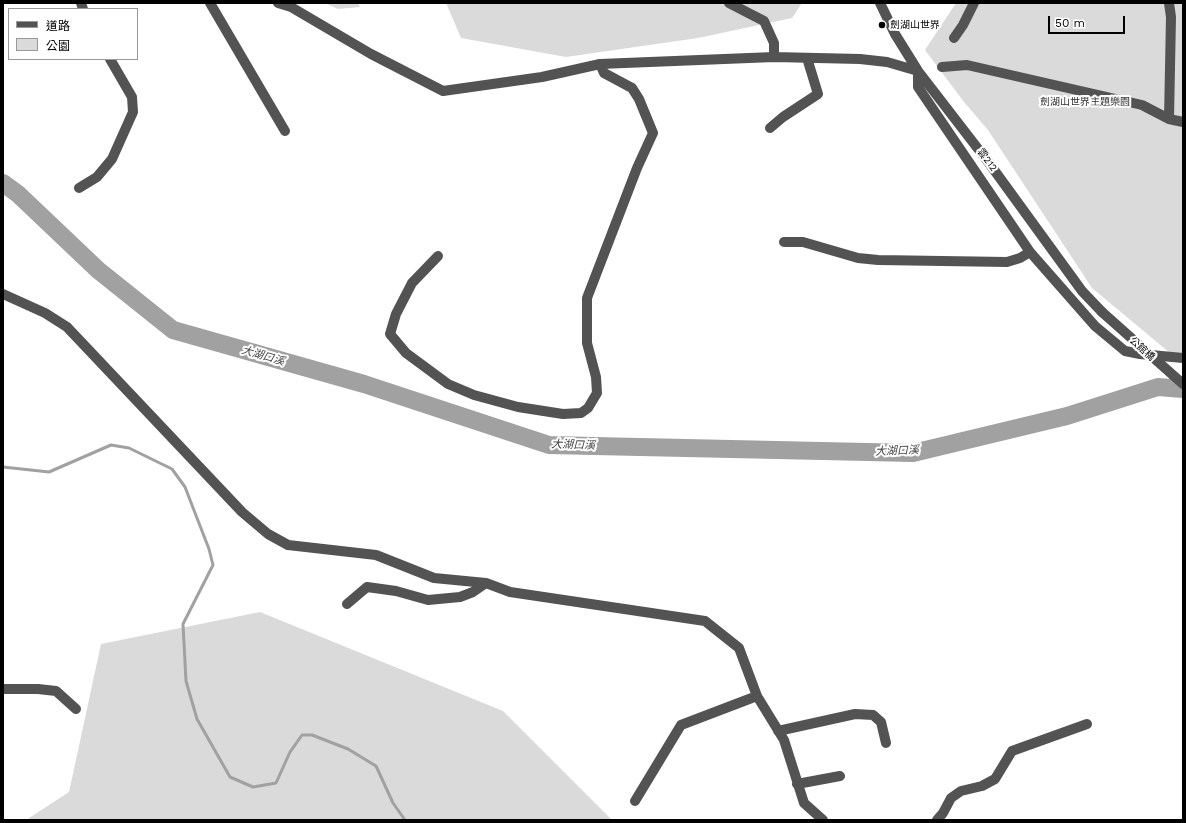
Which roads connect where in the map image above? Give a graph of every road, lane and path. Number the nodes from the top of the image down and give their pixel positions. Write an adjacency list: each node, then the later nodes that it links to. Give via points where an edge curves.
1 (210, 3): 17 (street)
2 (278, 3): 11 (street, via 291,7 371,54 443,91 542,77)
3 (729, 3): 8 (street, via 764,21 774,43)
4 (880, 3): 13 (street, 雲212 / 雲212, via 895,34)
5 (974, 3): 7 (street)
6 (1169, 3): 14 (street)
7 (954, 38)
8 (774, 58): 9 (street); 11 (street)
9 (807, 58): 13 (street, via 888,62); 16 (street, via 818,94)
10 (111, 60): 18 (street, via 132,97 133,112 112,159 97,177)
11 (600, 64): 21 (street, via 604,73 632,88 653,133 587,298 587,344 596,377 597,393 588,408 580,413 563,414 518,407 474,395 448,384 406,353 390,334 396,314 412,283)
12 (942, 67): 14 (street, via 967,66 1142,105)
13 (918, 71): 20 (street, via 918,87); 23 (street, 雲212 / 雲212, via 1082,291)
14 (1169, 119): 15 (street)
15 (1183, 122)
16 (770, 128)
17 (285, 131)
18 (79, 188)
19 (784, 242): 20 (street, via 803,242 858,258 878,260 1007,262)
20 (1030, 252): 24 (street, via 1095,326 1125,351)
21 (438, 256)
22 (3, 294): 26 (street, via 45,313 67,327 242,512 268,534 288,545 376,555 434,578)
23 (1102, 312): 25 (street, 公館橋 / 雲212, bridge)
24 (1183, 358)
25 (1183, 384)
26 (486, 583): 27 (street, via 460,597 428,600 396,591 367,588); 29 (street, via 510,592 705,621 739,648)
27 (346, 604)
28 (3, 689): 30 (street, via 56,692)
29 (758, 696): 32 (street); 36 (street, via 681,725)
30 (76, 709)
31 (1086, 724): 38 (street, via 1012,751 995,779 982,786 961,791 951,798)
32 (778, 731): 33 (street, via 855,714 873,715 881,722); 35 (street, via 784,740)
33 (886, 743)
34 (840, 776): 35 (street)
35 (797, 784): 37 (street, via 804,803)
36 (635, 801)
37 (823, 820)
38 (937, 820)

